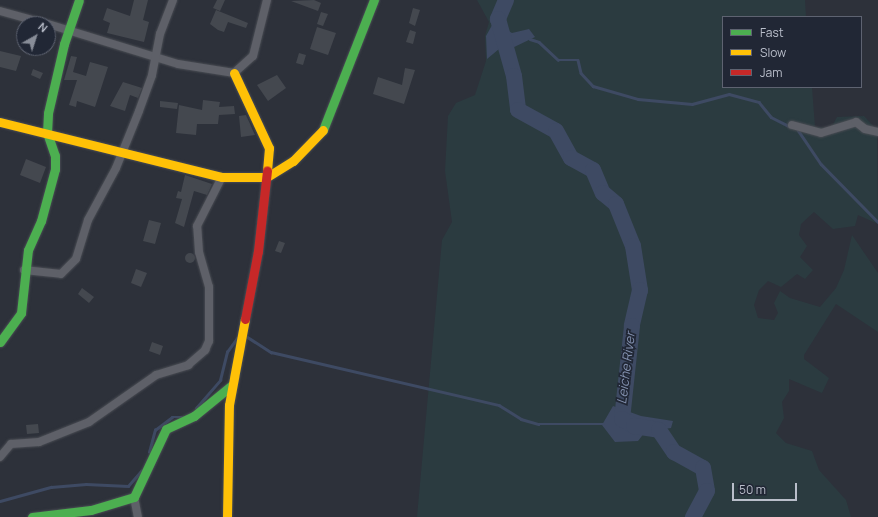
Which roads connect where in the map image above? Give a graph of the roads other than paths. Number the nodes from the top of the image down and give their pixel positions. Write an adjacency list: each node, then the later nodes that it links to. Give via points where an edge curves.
1 (79, 0): 8 (street)
2 (174, 0): 9 (street, via 160,34)
3 (267, 0): 10 (street, via 253,56)
4 (374, 0): 17 (street, via 321,135 293,161)
5 (0, 11): 6 (street)
6 (18, 16)
7 (56, 26): 8 (street)
8 (68, 29): 9 (street); 14 (street, via 52,92)
9 (156, 58): 10 (street); 15 (street)
10 (234, 73): 17 (street, via 267,138)
11 (0, 122): 14 (street)
12 (792, 125): 13 (street, via 821,133 856,122 865,130)
13 (878, 132)
14 (47, 134): 15 (street); 18 (street, via 55,156 55,169)
15 (122, 152): 16 (street); 18 (street, via 67,271 61,274)
16 (222, 177): 17 (street); 21 (street, via 197,226 199,252 210,286 209,342 205,350 188,365 156,375 89,422 39,442 11,444)
17 (267, 177): 20 (street, via 258,251)
18 (24, 270): 19 (street, via 21,313)
19 (0, 342)
20 (232, 385): 22 (street, via 194,416 166,429); 26 (street, via 228,423)
21 (0, 457)
22 (134, 497): 23 (street); 25 (street)
23 (74, 515): 24 (street)
24 (32, 517)
25 (138, 517)
26 (227, 517)

